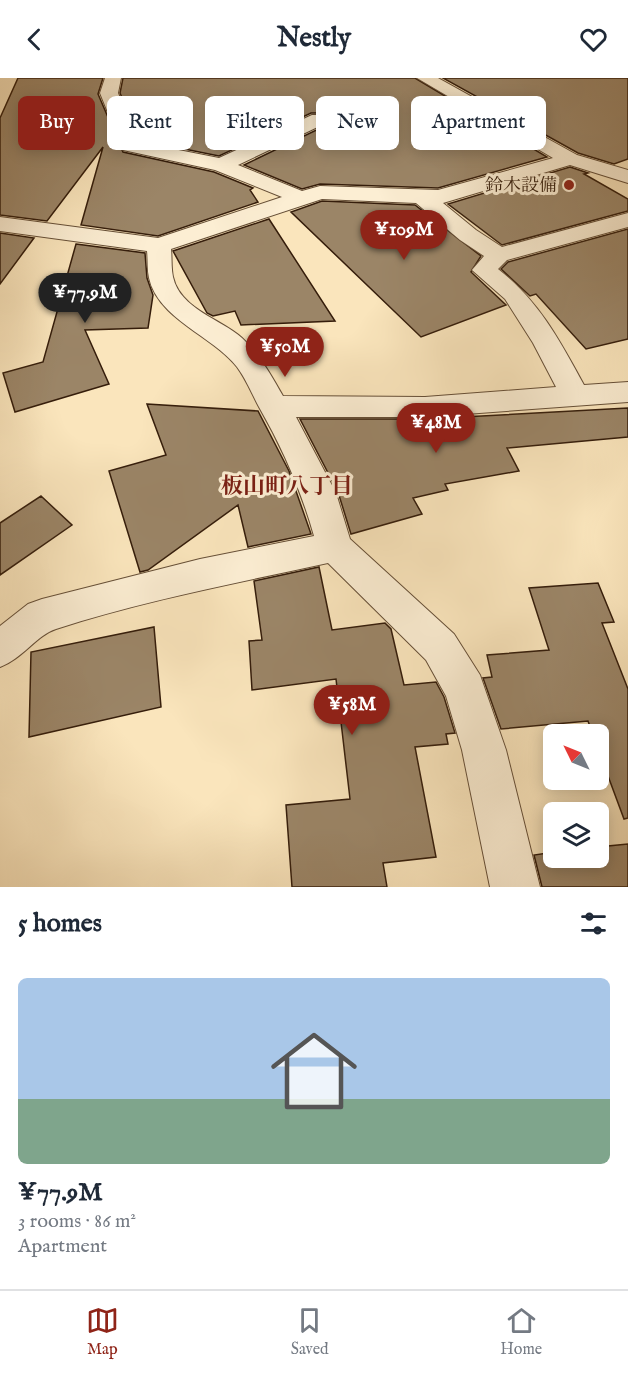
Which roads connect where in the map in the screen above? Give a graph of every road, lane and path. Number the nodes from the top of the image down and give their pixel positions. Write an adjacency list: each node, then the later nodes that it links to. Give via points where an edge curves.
1 (113, 78): 5 (street, via 109,93 130,146)
2 (425, 78): 4 (street)
3 (316, 120): 5 (street)
4 (570, 159): 6 (street); 8 (street, via 448,195)
5 (221, 165): 7 (street)
6 (628, 177)
7 (299, 197): 8 (street, via 320,192); 11 (street)
8 (424, 198): 12 (street)
9 (628, 220): 12 (street)
10 (0, 224): 11 (street)
11 (159, 245): 15 (street, via 161,279 173,299 191,317 231,343 249,363)
12 (499, 255): 14 (street, via 484,270 514,294)
13 (628, 392): 14 (street)
14 (575, 395): 15 (street, via 425,407)
15 (274, 406): 16 (street, via 319,493)
16 (335, 547): 17 (street, via 42,616); 18 (street, via 440,647 465,690 484,750)
17 (0, 649)
18 (515, 887)

